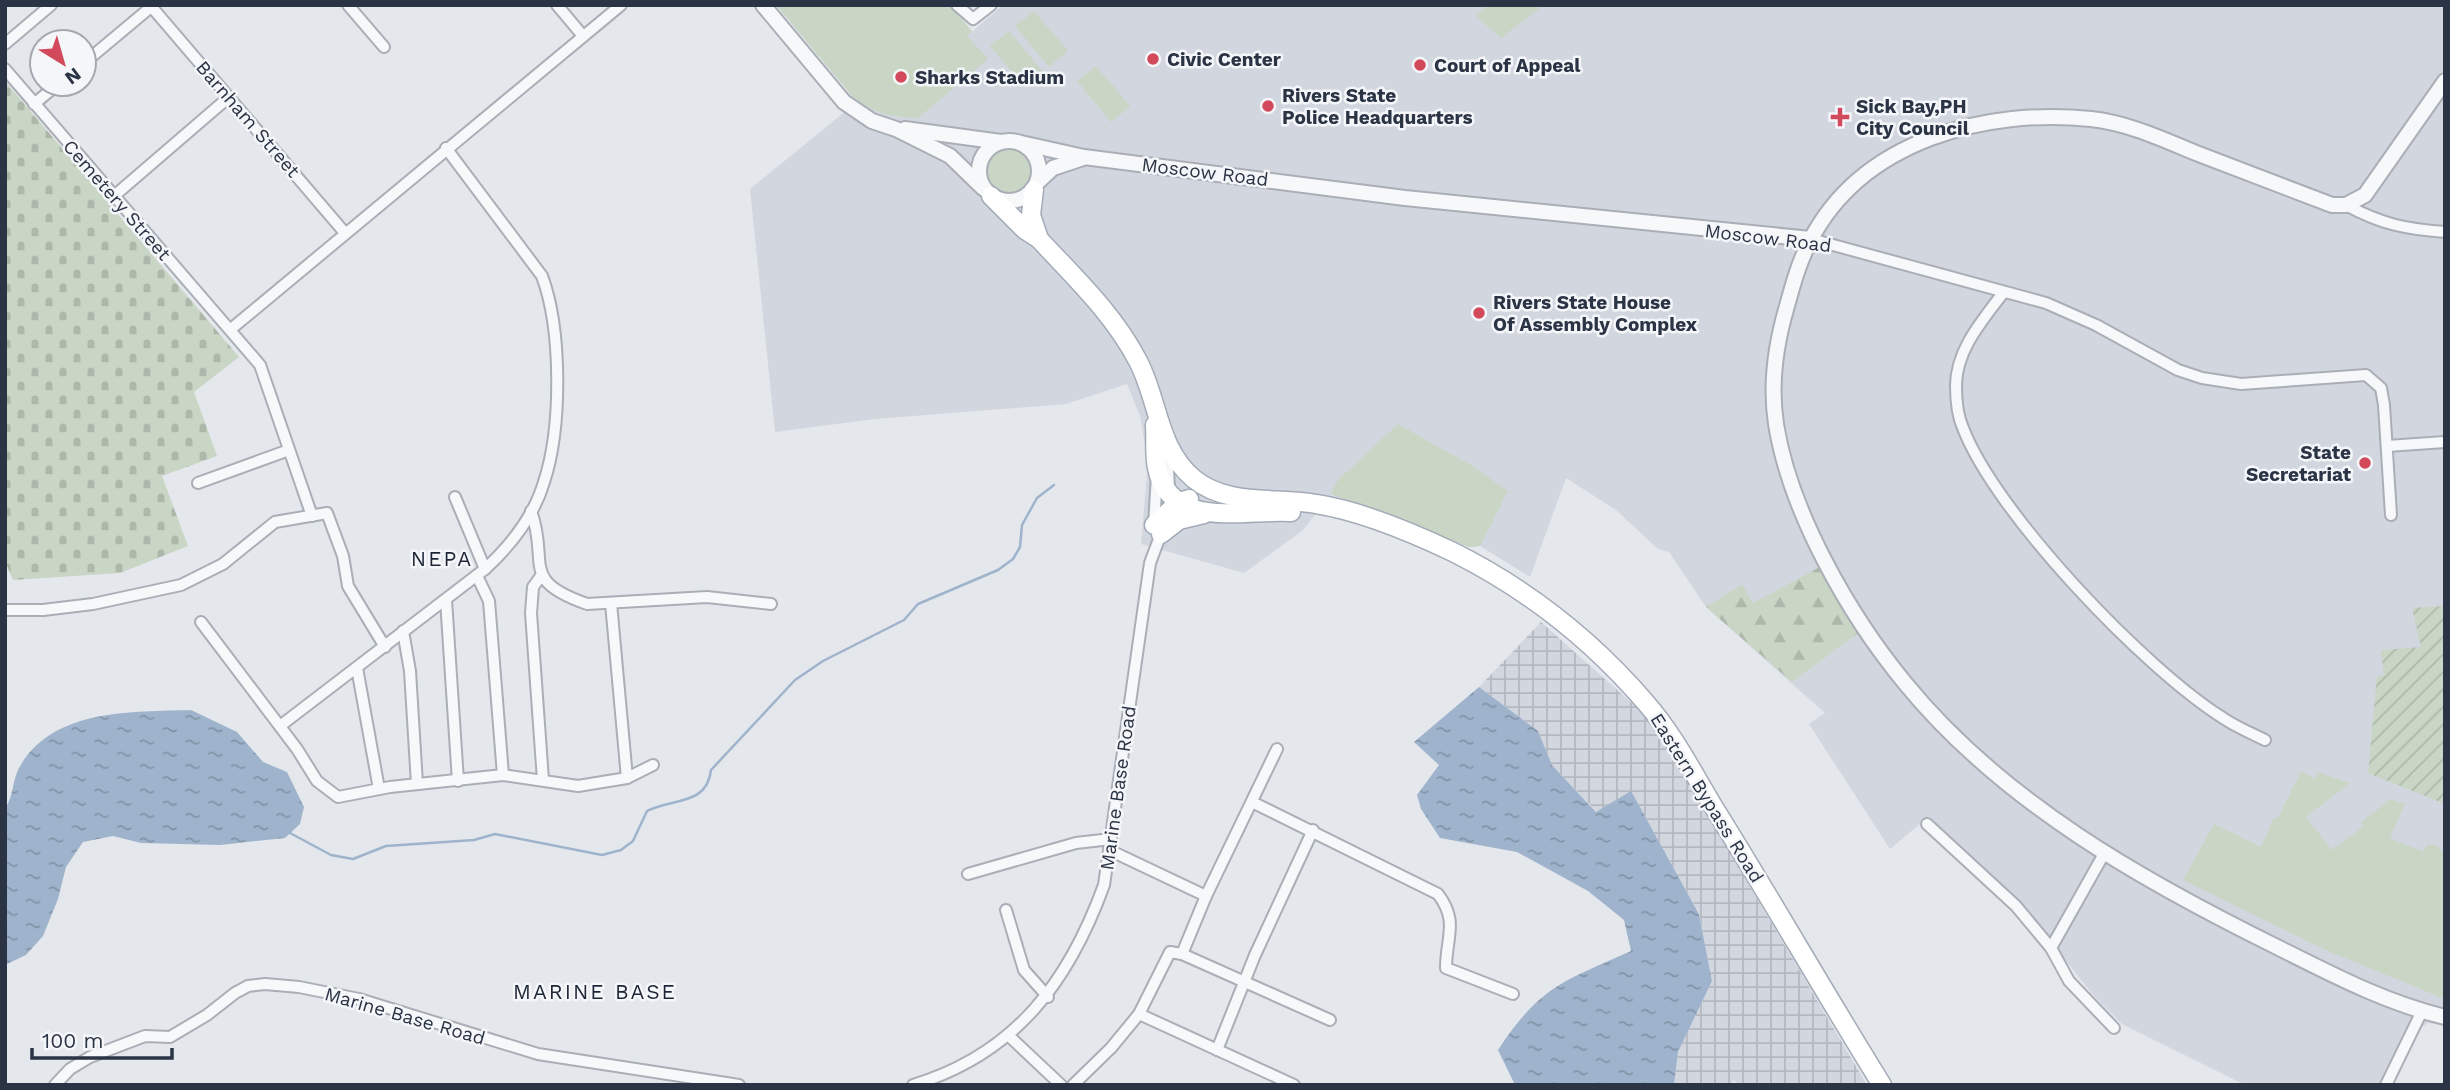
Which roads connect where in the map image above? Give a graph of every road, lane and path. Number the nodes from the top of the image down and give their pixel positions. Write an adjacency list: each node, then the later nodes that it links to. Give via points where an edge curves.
1 (51, 5): 10 (street)
2 (348, 5): 11 (street)
3 (557, 5): 9 (street)
4 (621, 5): 9 (street)
5 (763, 5): 18 (street, via 844,102 872,121)
6 (957, 5): 7 (street, via 973,19)
7 (990, 5)
8 (150, 6): 12 (street); 15 (street, Barnham Street)
9 (583, 36): 21 (street)
10 (5, 44)
11 (384, 47)
12 (98, 51)
13 (5, 69): 17 (street, Cemetery Street)
14 (2445, 81): 26 (street, via 2365,195)
15 (229, 97): 25 (street); 28 (street, Barnham Street)
16 (41, 98): 17 (street)
17 (34, 104): 25 (street, Cemetery Street)
18 (896, 129): 19 (street); 24 (street, via 950,156)
19 (1001, 142): 20 (street); 24 (street, via 980,161 978,170)
20 (1021, 143): 22 (street, Moscow Road); 23 (street, via 1037,159)
21 (446, 148): 28 (street); 42 (street, via 542,276 549,294 556,372 552,434 544,484)
22 (1084, 157): 23 (street, Moscow Road, via 1054,168); 30 (street, Moscow Road, via 1523,212)
23 (1036, 186): 24 (street, via 1014,202); 29 (main road, via 1031,215)
24 (987, 192): 29 (main road)
25 (114, 197): 32 (street, Cemetery Street)
26 (2346, 205): 27 (street, via 2378,222); 30 (street, via 2321,201 2130,127 2093,119 2025,117 1978,122 1918,142 1843,196)
27 (2445, 232)
28 (345, 233): 32 (street)
29 (1038, 239): 33 (main road, via 1111,317 1140,365)
30 (1811, 239): 31 (street, Moscow Road); 72 (street, via 1784,314 1773,389 1786,469 1807,521 1861,622 1903,681 1946,729 2037,806)
31 (2003, 293): 36 (street, Moscow Road, via 2046,303 2178,370 2206,379 2241,384 2366,375 2381,388); 59 (street, via 1968,344 1956,386 1962,427 1998,491 2096,607 2194,696)
32 (231, 329): 37 (street, Cemetery Street, via 260,365)
33 (1154, 408): 34 (main road); 38 (main road)
34 (1164, 440): 40 (main road, Eastern Bypass Road, via 1194,478); 43 (street)
35 (2445, 442): 36 (street)
36 (2387, 446): 45 (street, Moscow Road)
37 (289, 450): 39 (street); 46 (street, Cemetery Street)
38 (1157, 468): 43 (main road); 43 (street)
39 (198, 483)
40 (1227, 496): 43 (main road); 47 (main road, Eastern Bypass Road, via 1315,503 1358,513)
41 (455, 497): 48 (street)
42 (531, 511): 48 (street, via 510,546); 49 (street)
43 (1166, 514): 44 (main road, Eastern Bypass Road); 44 (main road, via 1179,520); 71 (street, Marine Base Road, via 1150,563)
44 (1205, 514): 47 (main road, Eastern Bypass Road, via 1301,513)
45 (2391, 515)
46 (312, 516): 53 (street, via 275,522 223,564 181,585 93,604); 56 (street, via 330,515 348,586)
47 (1397, 530): 94 (main road, Eastern Bypass Road, via 1486,570 1548,610 1647,703 1671,735)
48 (481, 573): 50 (street); 62 (street, via 489,601)
49 (541, 576): 51 (street, via 547,585 571,598 587,604); 64 (street, via 533,587 531,613)
50 (446, 600): 55 (street); 65 (street)
51 (611, 603): 52 (street, via 707,597); 63 (street)
52 (771, 604)
53 (5, 610)
54 (201, 622): 58 (street)
55 (403, 631): 56 (street); 66 (street, via 410,671)
56 (385, 647): 57 (street)
57 (357, 668): 58 (street); 67 (street)
58 (279, 726): 67 (street, via 317,781 338,797)
59 (2265, 740)
60 (1277, 749): 68 (street)
61 (653, 765): 63 (street)
62 (503, 775): 64 (street); 65 (street)
63 (626, 778): 64 (street, via 578,786)
64 (543, 780)
65 (458, 781): 66 (street)
66 (416, 785): 67 (street)
67 (379, 789)
68 (1252, 802): 70 (street); 74 (street)
69 (1927, 824): 76 (street, via 2016,906)
70 (1312, 830): 78 (street); 79 (street, via 1438,894 1452,921 1446,968)
71 (1110, 845): 73 (street, via 1076,843); 74 (street); 80 (street, Marine Base Road, via 1104,885 1088,929)
72 (2105, 852): 76 (street); 81 (street, via 2252,935 2368,992)
73 (968, 874)
74 (1206, 896): 77 (street)
75 (1006, 910): 80 (street, via 1024,970)
76 (2050, 948): 85 (street, via 2069,981)
77 (1182, 954): 78 (street); 82 (street, via 1174,951 1167,956)
78 (1246, 982): 84 (street); 87 (street)
79 (1513, 994)
80 (1048, 997): 86 (street, Marine Base Road)
81 (2421, 1012): 83 (street); 95 (street)
82 (1139, 1014): 87 (street); 92 (street)
83 (2445, 1017)
84 (1330, 1020)
85 (2114, 1028)
86 (1009, 1036): 90 (street, Marine Base Road, via 953,1069); 91 (street)
87 (1217, 1050): 93 (street)
88 (55, 1085): 89 (street, Marine Base Road, via 90,1057 145,1036 170,1037 235,993 265,984 359,999 560,1059)
89 (739, 1085)
90 (913, 1085)
91 (1061, 1085)
92 (1073, 1085)
93 (1294, 1085)
94 (1882, 1085)
95 (2386, 1085)

